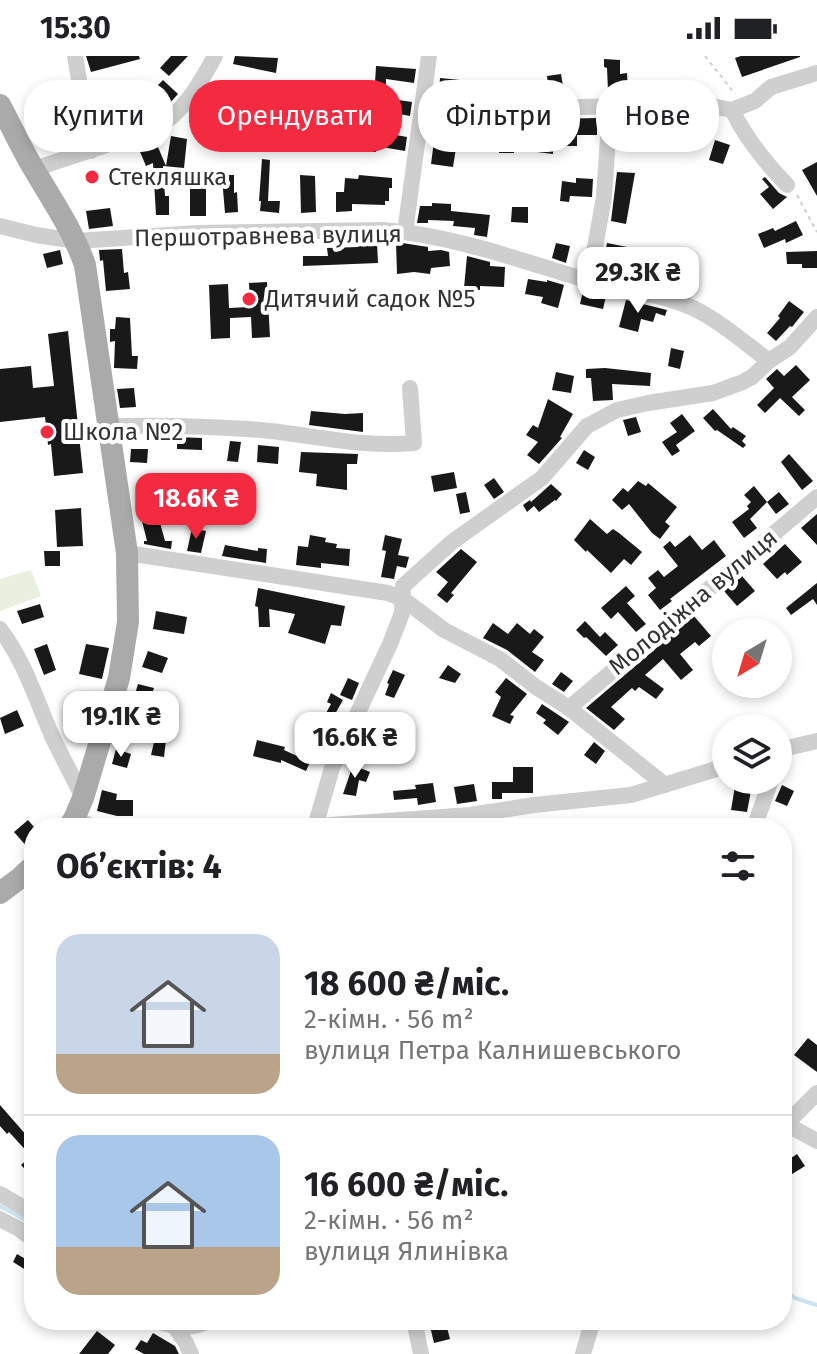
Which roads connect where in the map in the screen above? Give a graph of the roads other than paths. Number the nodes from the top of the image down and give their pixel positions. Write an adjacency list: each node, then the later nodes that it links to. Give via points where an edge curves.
1 (75, 56): 5 (street)
2 (215, 56): 10 (street)
3 (429, 56): 6 (street)
4 (817, 73): 9 (street, via 771,87)
5 (79, 80)
6 (426, 80)
7 (0, 105): 14 (main road)
8 (719, 107): 9 (street)
9 (732, 110): 15 (street, via 766,164)
10 (173, 117)
11 (418, 142): 17 (street)
12 (88, 152): 14 (street)
13 (607, 152): 19 (street)
14 (34, 169): 18 (main road)
15 (787, 185)
16 (0, 226): 18 (street, Першотравнева вулиця)
17 (405, 232): 18 (street, Першотравнева вулиця, via 198,233); 19 (street, Першотравнева вулиця)
18 (76, 241): 23 (main road, via 85,265)
19 (589, 281): 21 (street, Першотравнева вулиця, via 654,294 694,309)
20 (817, 317): 21 (street)
21 (769, 361): 26 (street, via 752,377 713,393 617,410 587,426 542,478 452,542 403,586)
22 (410, 388): 23 (street, via 414,443 386,446 261,430)
23 (108, 426): 25 (main road)
24 (817, 497): 28 (street, Молодіжна вулиця)
25 (127, 553): 26 (street); 34 (main road, via 128,622 119,678)
26 (403, 599): 28 (street); 36 (street, via 390,644 332,768)
27 (0, 629): 34 (street, via 33,685)
28 (569, 708): 32 (street)
29 (817, 741): 30 (street)
30 (792, 747)
31 (712, 770): 32 (street)
32 (665, 785): 37 (street)
33 (766, 794): 38 (street)
34 (83, 798): 35 (main road)
35 (74, 818)
36 (318, 818)
37 (483, 818)
38 (758, 818)
39 (24, 874): 40 (main road)
40 (0, 893)
41 (817, 1093): 42 (street)
42 (792, 1116)
43 (792, 1128): 44 (street)
44 (817, 1141)
45 (0, 1194): 46 (street)
46 (24, 1208)
47 (0, 1219): 48 (street)
48 (24, 1234)
49 (177, 1330): 52 (street)
50 (416, 1330): 53 (street)
51 (590, 1330): 54 (street)
52 (191, 1354)
53 (421, 1354)
54 (583, 1354)

